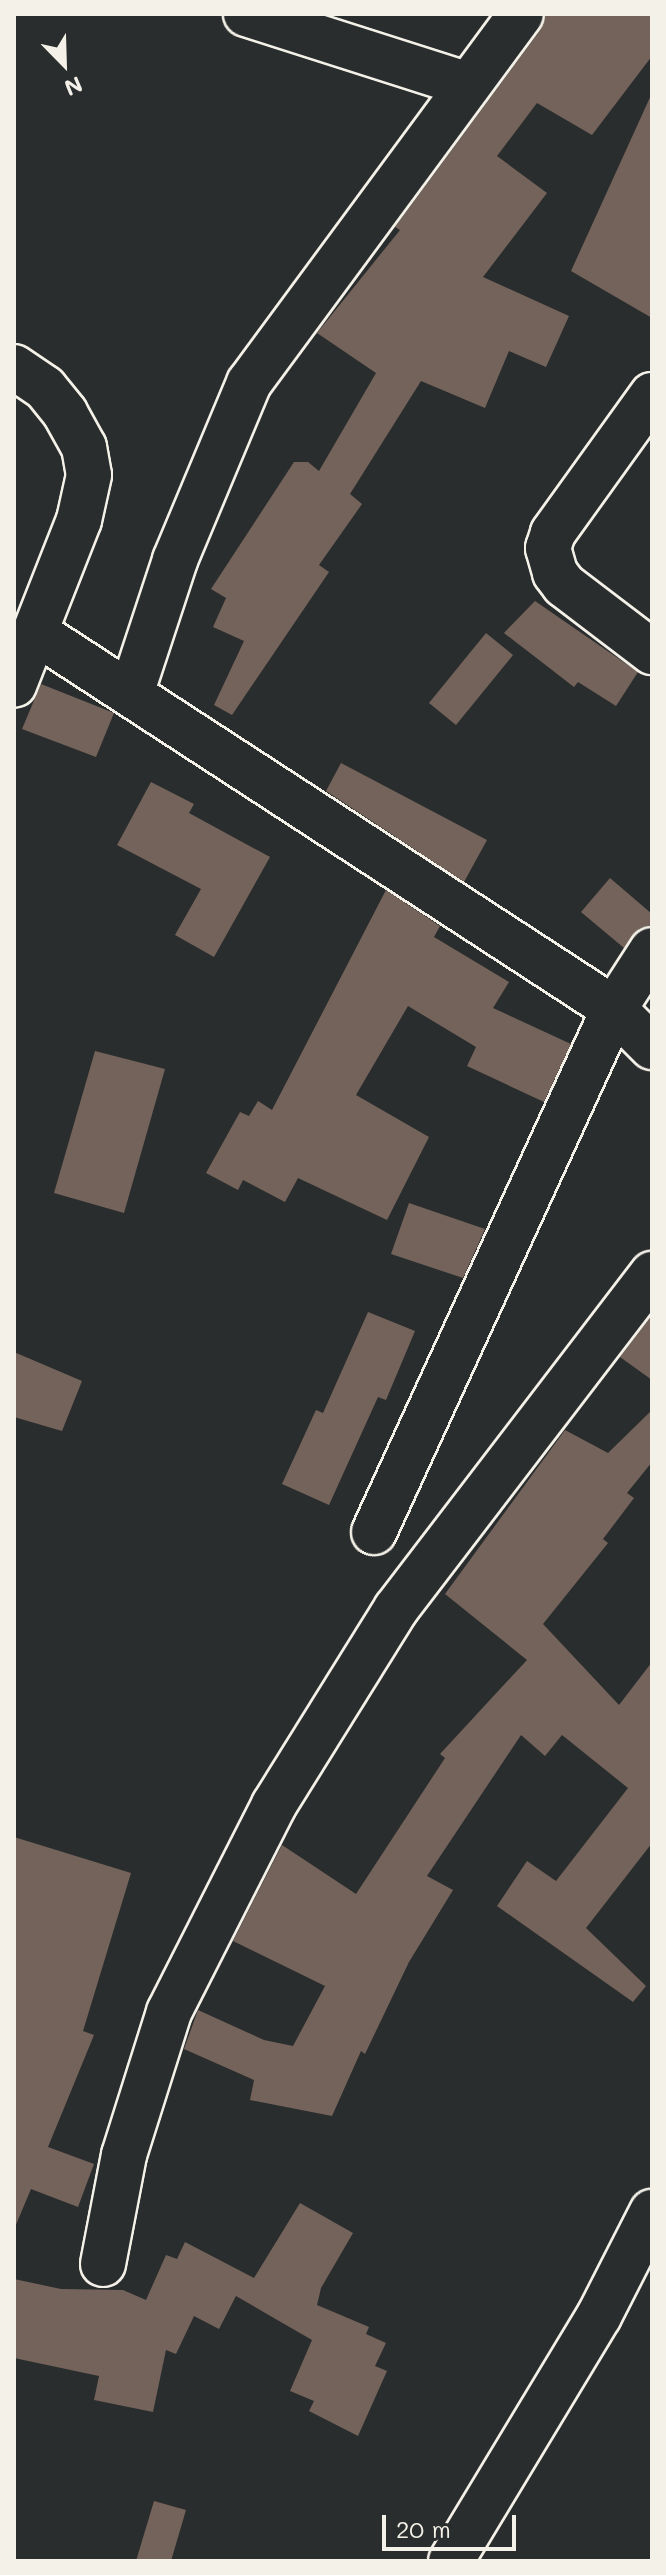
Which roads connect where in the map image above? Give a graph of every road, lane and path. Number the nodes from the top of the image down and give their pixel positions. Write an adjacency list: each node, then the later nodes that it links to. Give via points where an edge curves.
1 (246, 14): 3 (street)
2 (521, 14): 3 (street)
3 (468, 85): 9 (street, via 249,383 175,560)
4 (14, 367): 6 (street, via 45,388 65,413 84,447 89,475 79,520)
5 (652, 395): 7 (street, via 553,533 548,548 564,585)
6 (35, 632): 8 (street); 9 (street)
7 (652, 652)
8 (14, 685)
9 (132, 691): 11 (street, via 242,769)
10 (652, 950): 11 (street)
11 (614, 1009): 12 (street); 14 (street)
12 (652, 1047)
13 (652, 1274): 16 (street, via 396,1609 274,1805 169,2012 124,2155)
14 (374, 1532)
15 (652, 2212): 17 (street, via 599,2316)
16 (103, 2264)
17 (451, 2561)

